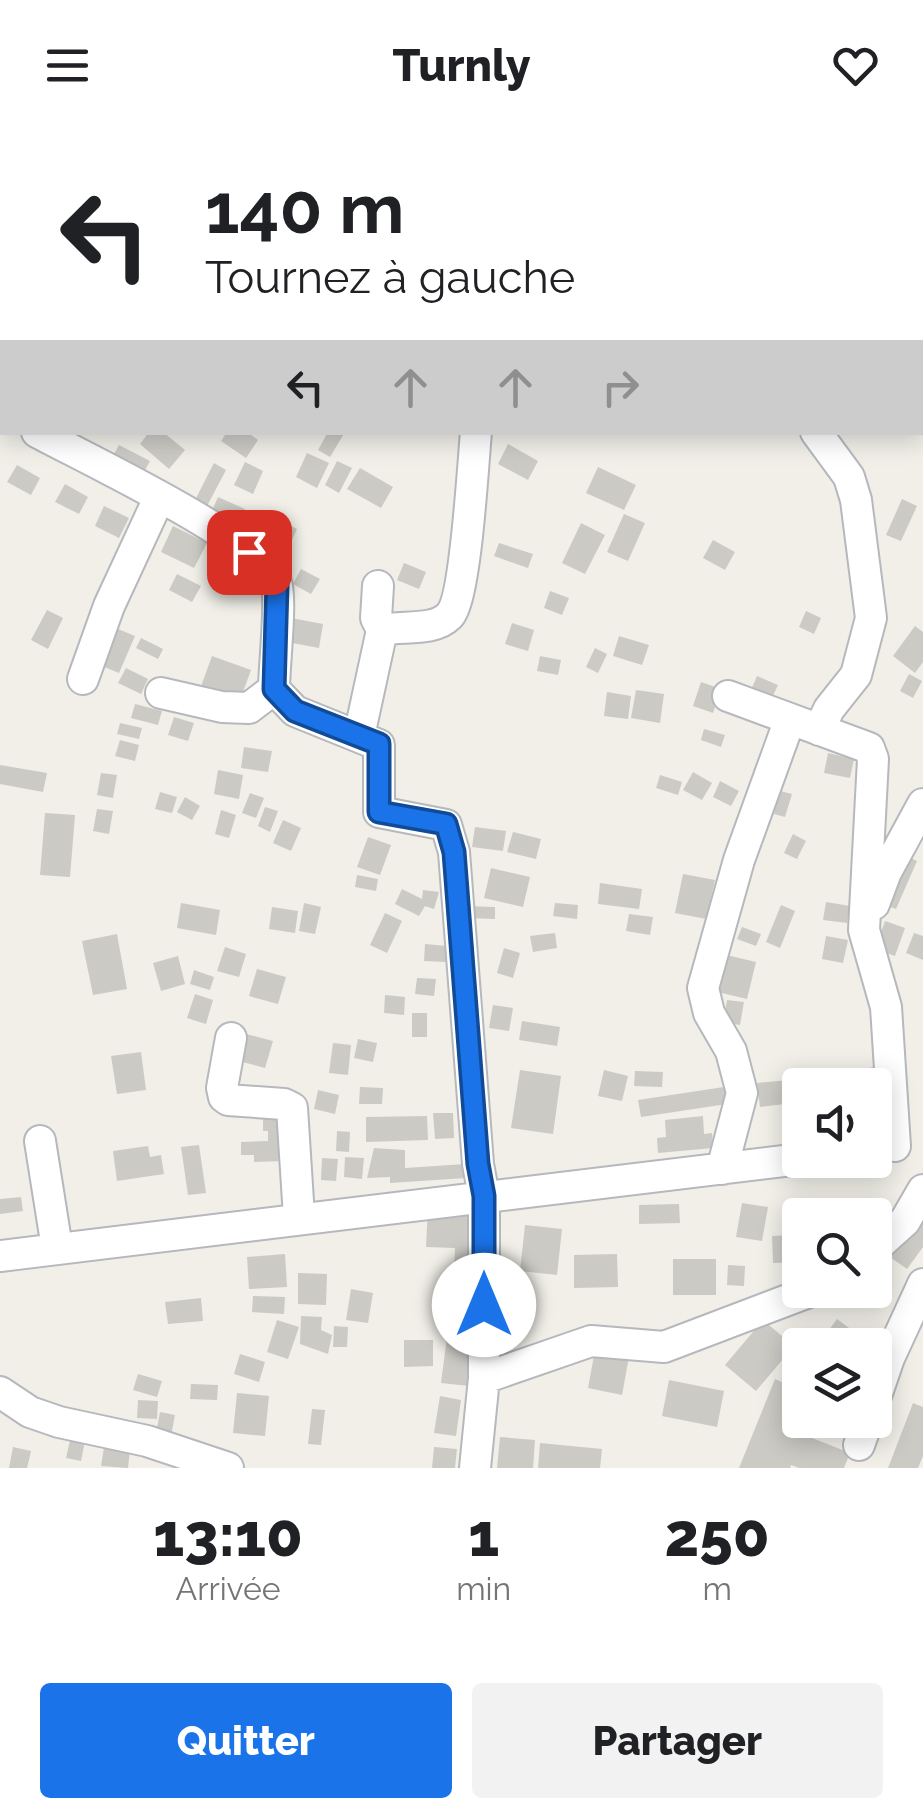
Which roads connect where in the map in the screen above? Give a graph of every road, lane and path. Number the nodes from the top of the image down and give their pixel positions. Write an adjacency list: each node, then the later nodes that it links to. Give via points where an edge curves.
1 (476, 435): 6 (street, via 454,608 430,626)
2 (818, 435): 12 (street, via 849,478 856,500 870,618 856,675)
3 (53, 436): 4 (street)
4 (159, 498): 7 (street); 8 (street, via 230,536 277,584)
5 (378, 586): 6 (street)
6 (382, 630): 13 (street)
7 (82, 679)
8 (274, 689): 9 (street, via 249,708); 13 (street, via 295,711)
9 (161, 694)
10 (728, 696): 11 (street)
11 (790, 720): 12 (street); 20 (street, via 739,860 703,988 742,1093)
12 (819, 730): 15 (street, via 869,748 873,759)
13 (359, 736): 22 (street, via 379,744 379,812 446,824 454,852)
14 (923, 804): 15 (street)
15 (864, 930): 18 (street, via 886,1007)
16 (231, 1038): 23 (street, via 224,1096 292,1108)
17 (40, 1142): 25 (street)
18 (898, 1146)
19 (782, 1161): 20 (street)
20 (722, 1169): 22 (street)
21 (923, 1190): 24 (street)
22 (484, 1196): 23 (street); 30 (street)
23 (299, 1217): 25 (street)
24 (892, 1232)
25 (56, 1248): 26 (street)
26 (0, 1256)
27 (923, 1284): 29 (street)
28 (782, 1302): 30 (street, via 664,1346 591,1342)
29 (892, 1351)
30 (484, 1378): 33 (street)
31 (0, 1392): 32 (street, via 60,1422)
32 (228, 1468)
33 (475, 1468)

